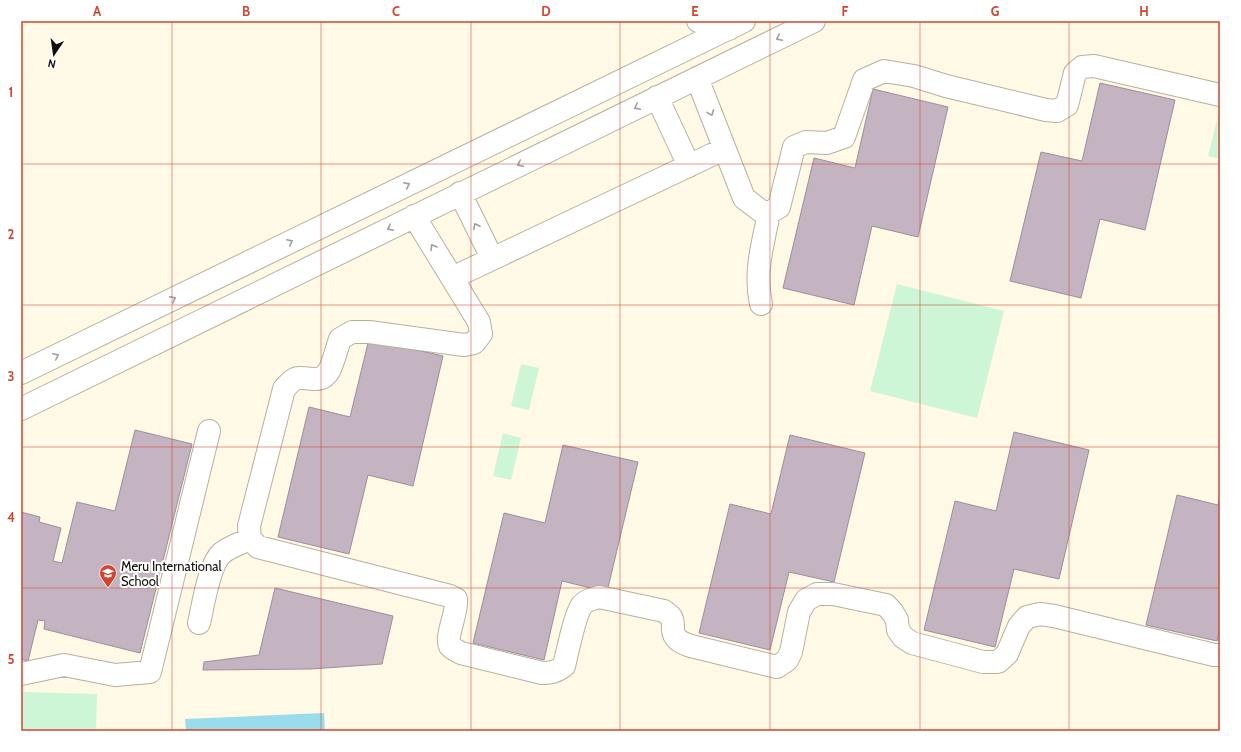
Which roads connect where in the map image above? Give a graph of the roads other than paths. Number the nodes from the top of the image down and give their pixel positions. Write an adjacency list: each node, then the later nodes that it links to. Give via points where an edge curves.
1 (698, 21): 3 (street)
2 (814, 21): 4 (street, one-way to 4)
3 (736, 25): 15 (street, one-way to 3)
4 (697, 78): 6 (street); 7 (street, one-way to 7)
5 (1220, 95): 10 (street, via 1094,66 1082,66 1075,73 1067,105 1057,111 884,71 864,80 844,137 827,143 806,142 794,147 779,207)
6 (657, 97): 8 (street); 9 (street, one-way to 9)
7 (724, 149): 8 (street); 10 (street, via 744,198 761,211)
8 (689, 166): 12 (street)
9 (460, 193): 11 (street); 12 (street, one-way to 9)
10 (769, 213): 14 (street, via 758,268)
11 (414, 216): 13 (street, one-way to 11); 16 (street, one-way to 16)
12 (492, 258): 13 (street)
13 (452, 278): 18 (street, via 479,322 481,334 474,343 464,345 370,332 352,332 340,338 326,375 318,380 298,378 284,389 249,526)
14 (761, 304)
15 (21, 373)
16 (21, 409)
17 (209, 431): 21 (street, via 150,672 115,674 64,666)
18 (250, 539): 19 (street, via 222,553 215,563); 20 (street, via 258,548 450,596 456,599 457,606 449,638 449,644 453,649 542,673 552,673 564,666 582,605 598,597 664,611 671,616 672,630 681,642 777,667 787,660 791,652 799,612 806,600 817,594 833,594 886,605 893,613 898,630 912,643 983,662 998,662 1007,654 1019,626 1027,617 1040,614)
19 (200, 623)
20 (1220, 655)
21 (21, 674)

